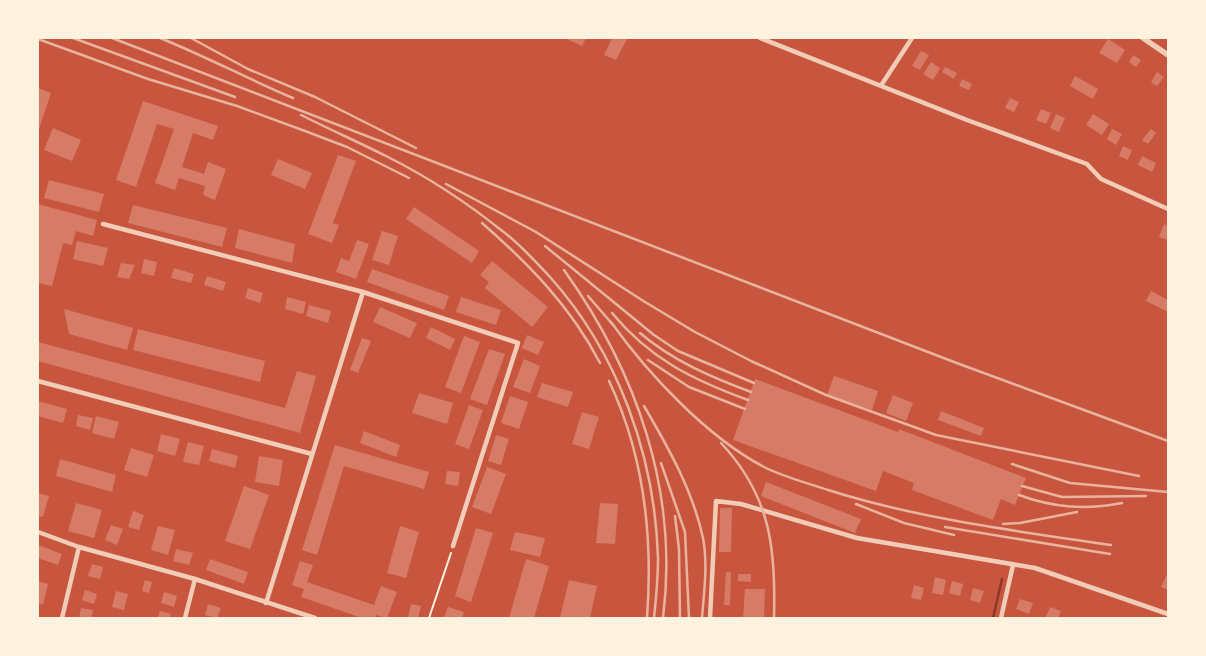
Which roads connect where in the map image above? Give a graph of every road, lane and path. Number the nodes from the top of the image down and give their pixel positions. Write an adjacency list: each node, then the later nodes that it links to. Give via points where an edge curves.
1 (760, 38): 5 (street)
2 (912, 38): 5 (street)
3 (1143, 38): 4 (street)
4 (1168, 55)
5 (882, 84): 6 (street, via 967,120 1087,164 1101,180)
6 (1168, 209)
7 (103, 224): 8 (street)
8 (363, 292): 10 (street); 12 (street, via 518,343)
9 (38, 381): 10 (street)
10 (312, 454): 16 (street)
11 (38, 532): 13 (street)
12 (454, 546): 22 (path)
13 (79, 547): 15 (street); 19 (street)
14 (1013, 565): 17 (street, via 1035,568); 23 (street, via 857,538 741,504 716,501); 24 (street)
15 (195, 579): 16 (street); 20 (street)
16 (266, 603): 18 (street)
17 (1168, 614)
18 (306, 617): 21 (street)
19 (62, 618)
20 (185, 618)
21 (316, 618)
22 (429, 618)
23 (710, 618)
24 (1001, 618)

